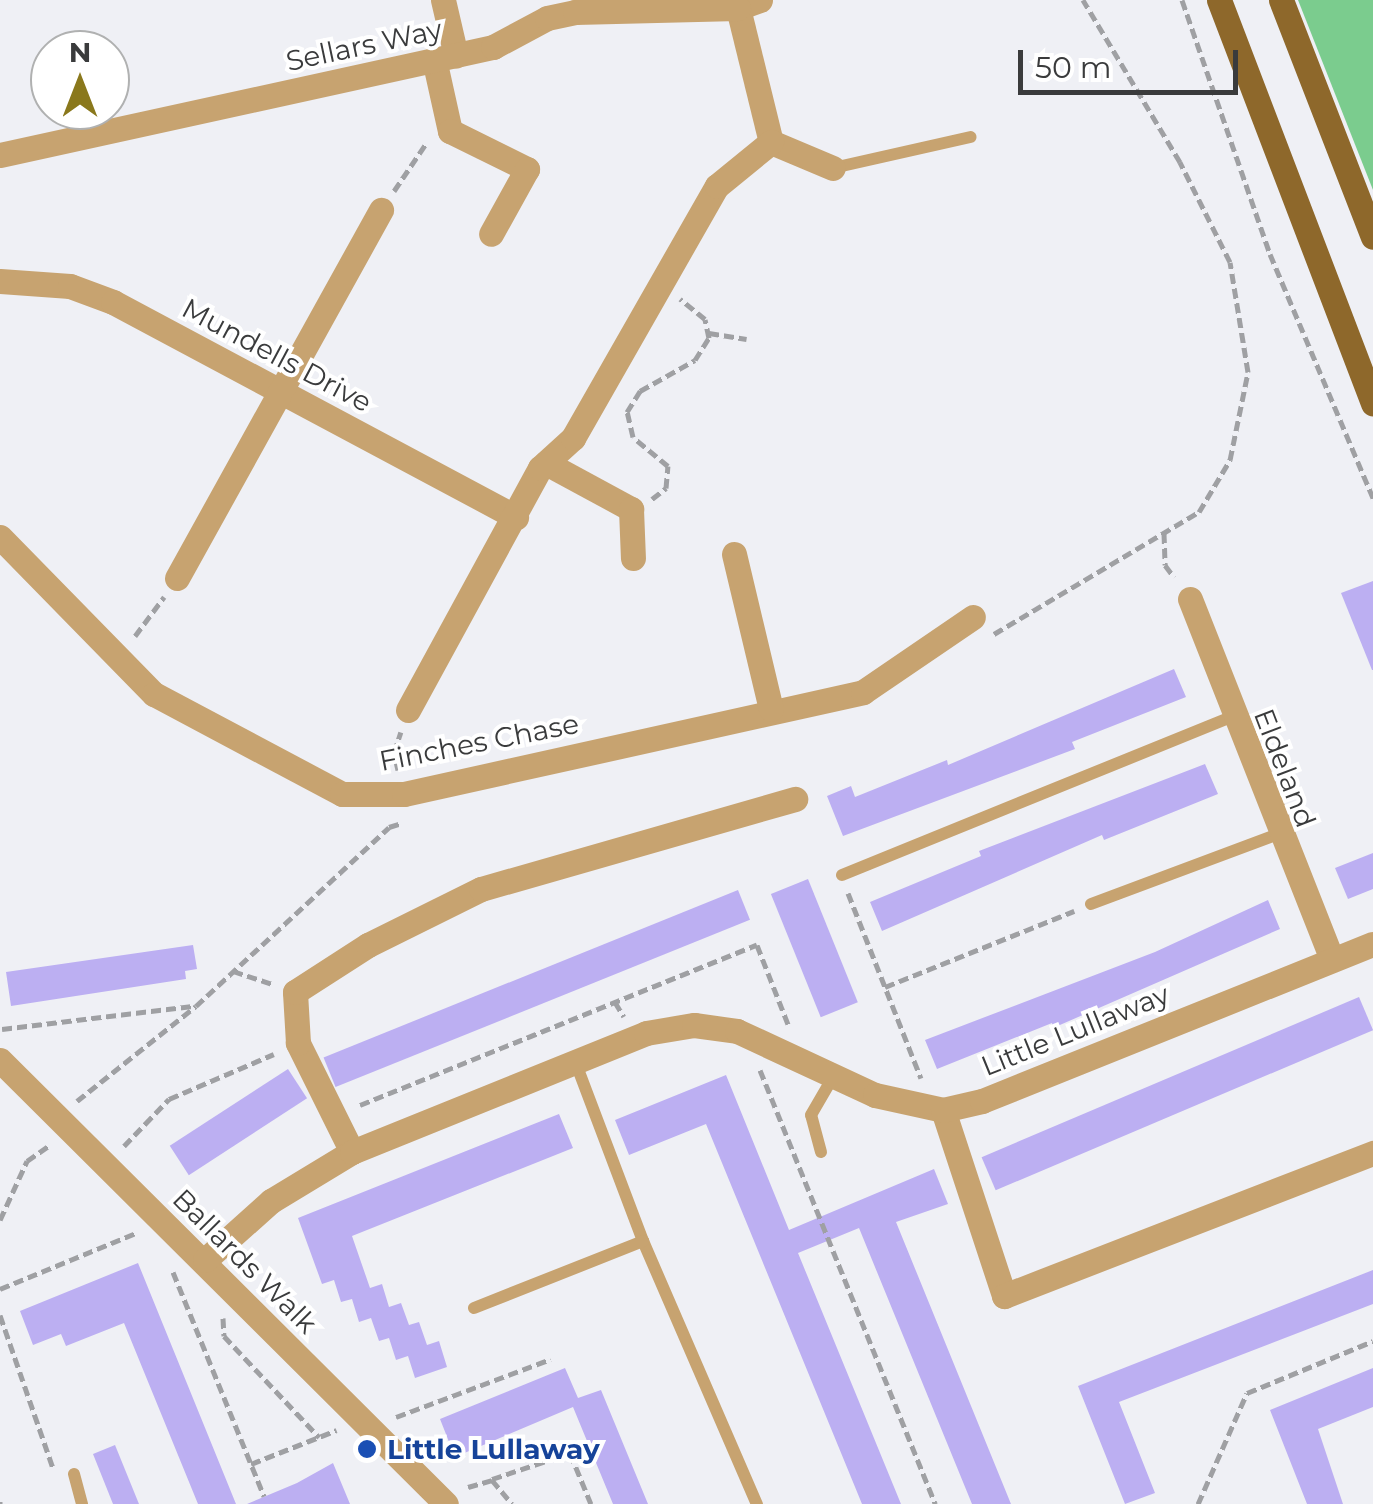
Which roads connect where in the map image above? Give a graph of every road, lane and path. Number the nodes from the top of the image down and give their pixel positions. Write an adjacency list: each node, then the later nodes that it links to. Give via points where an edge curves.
1 (443, 0): 7 (street)
2 (1083, 0): 26 (path, via 1180,162 1230,262 1248,372 1220,486 1199,512)
3 (1182, 0): 23 (path, via 1270,254)
4 (1219, 0): 21 (main road)
5 (1281, 0): 15 (main road)
6 (749, 4): 7 (street, Sellars Way, via 575,12 547,18 493,47); 10 (street, Sellars Way)
7 (445, 57): 8 (street); 11 (street, Sellars Way)
8 (447, 114): 13 (path); 14 (street, via 450,131 527,169)
9 (971, 137): 12 (lane)
10 (771, 142): 12 (street); 17 (street, via 717,186)
11 (0, 156)
12 (833, 168)
13 (381, 210): 20 (street)
14 (491, 234)
15 (1373, 236)
16 (0, 281): 20 (street, Mundells Drive, via 70,286 113,302)
17 (660, 287): 18 (path, via 705,319); 22 (street, via 573,438)
18 (708, 333): 19 (path); 24 (path, via 695,360 632,400 627,426 660,457 670,478 653,499)
19 (747, 339)
20 (282, 392): 25 (street, Mundells Drive); 30 (street)
21 (1373, 404)
22 (546, 463): 24 (street); 25 (street)
23 (1373, 498)
24 (631, 510): 29 (street)
25 (516, 517): 36 (street)
26 (1164, 534): 31 (path, via 1165,565); 33 (path)
27 (0, 537): 34 (street, Finches Chase)
28 (734, 554): 35 (street)
29 (634, 558)
30 (177, 578): 34 (path)
31 (1190, 599): 37 (street, Eldeland)
32 (973, 617): 35 (street, Finches Chase, via 863,692)
33 (977, 644)
34 (114, 656): 38 (street, Finches Chase, via 154,694 300,777 342,794)
35 (771, 709): 38 (street, Finches Chase)
36 (408, 710): 38 (path, via 394,753)
37 (1233, 716): 41 (street, Eldeland); 42 (lane)
38 (404, 794)
39 (795, 799): 48 (street, via 481,889 368,945)
40 (412, 820): 46 (path, via 389,827)
41 (1278, 834): 43 (lane); 45 (street, Eldeland)
42 (842, 874): 47 (path)
43 (1091, 904): 47 (path)
44 (1373, 944): 45 (street, Little Lullaway)
45 (1331, 957): 59 (street, Little Lullaway, via 982,1101)
46 (233, 970): 48 (path); 49 (path)
47 (885, 987): 57 (path, via 924,1086)
48 (295, 992): 62 (street, via 298,1043)
49 (196, 1006): 50 (path); 60 (path)
50 (0, 1027)
51 (746, 1035): 55 (street, Little Lullaway, via 694,1025 646,1033); 56 (street, Little Lullaway); 90 (path)
52 (792, 1036): 58 (path, via 757,944)
53 (287, 1048): 61 (path, via 169,1099)
54 (0, 1060): 60 (street, Ballards Walk)
55 (575, 1060): 62 (street, Little Lullaway); 67 (lane)
56 (833, 1077): 59 (street, Little Lullaway, via 875,1095); 63 (lane, via 811,1116)
57 (913, 1085)
58 (347, 1110)
59 (944, 1110): 64 (street, via 1004,1296)
60 (62, 1123): 65 (path, via 42,1156 32,1154); 68 (street, Ballards Walk)
61 (122, 1148)
62 (352, 1152): 68 (street, Little Lullaway, via 271,1200)
63 (822, 1152)
64 (1373, 1153)
65 (0, 1220)
66 (142, 1230): 69 (path)
67 (643, 1241): 70 (lane); 89 (lane)
68 (199, 1271): 77 (street, Ballards Walk); 80 (path, via 165,1254)
69 (0, 1289)
70 (474, 1308)
71 (222, 1309): 79 (path, via 224,1336)
72 (0, 1315): 82 (path)
73 (1373, 1341): 91 (path, via 1246,1394)
74 (552, 1359): 76 (path)
75 (386, 1406): 76 (path)
76 (396, 1417): 78 (path)
77 (363, 1420): 79 (path); 85 (street, Ballards Walk)
78 (409, 1431)
79 (319, 1437): 80 (path)
80 (251, 1464): 84 (path)
81 (74, 1474): 86 (lane)
82 (56, 1478)
83 (492, 1480): 85 (path); 87 (path); 88 (path, via 570,1453)
84 (264, 1496)
85 (455, 1496)
86 (82, 1504)
87 (512, 1504)
88 (591, 1504)
89 (757, 1504)
90 (935, 1504)
91 (1198, 1504)

